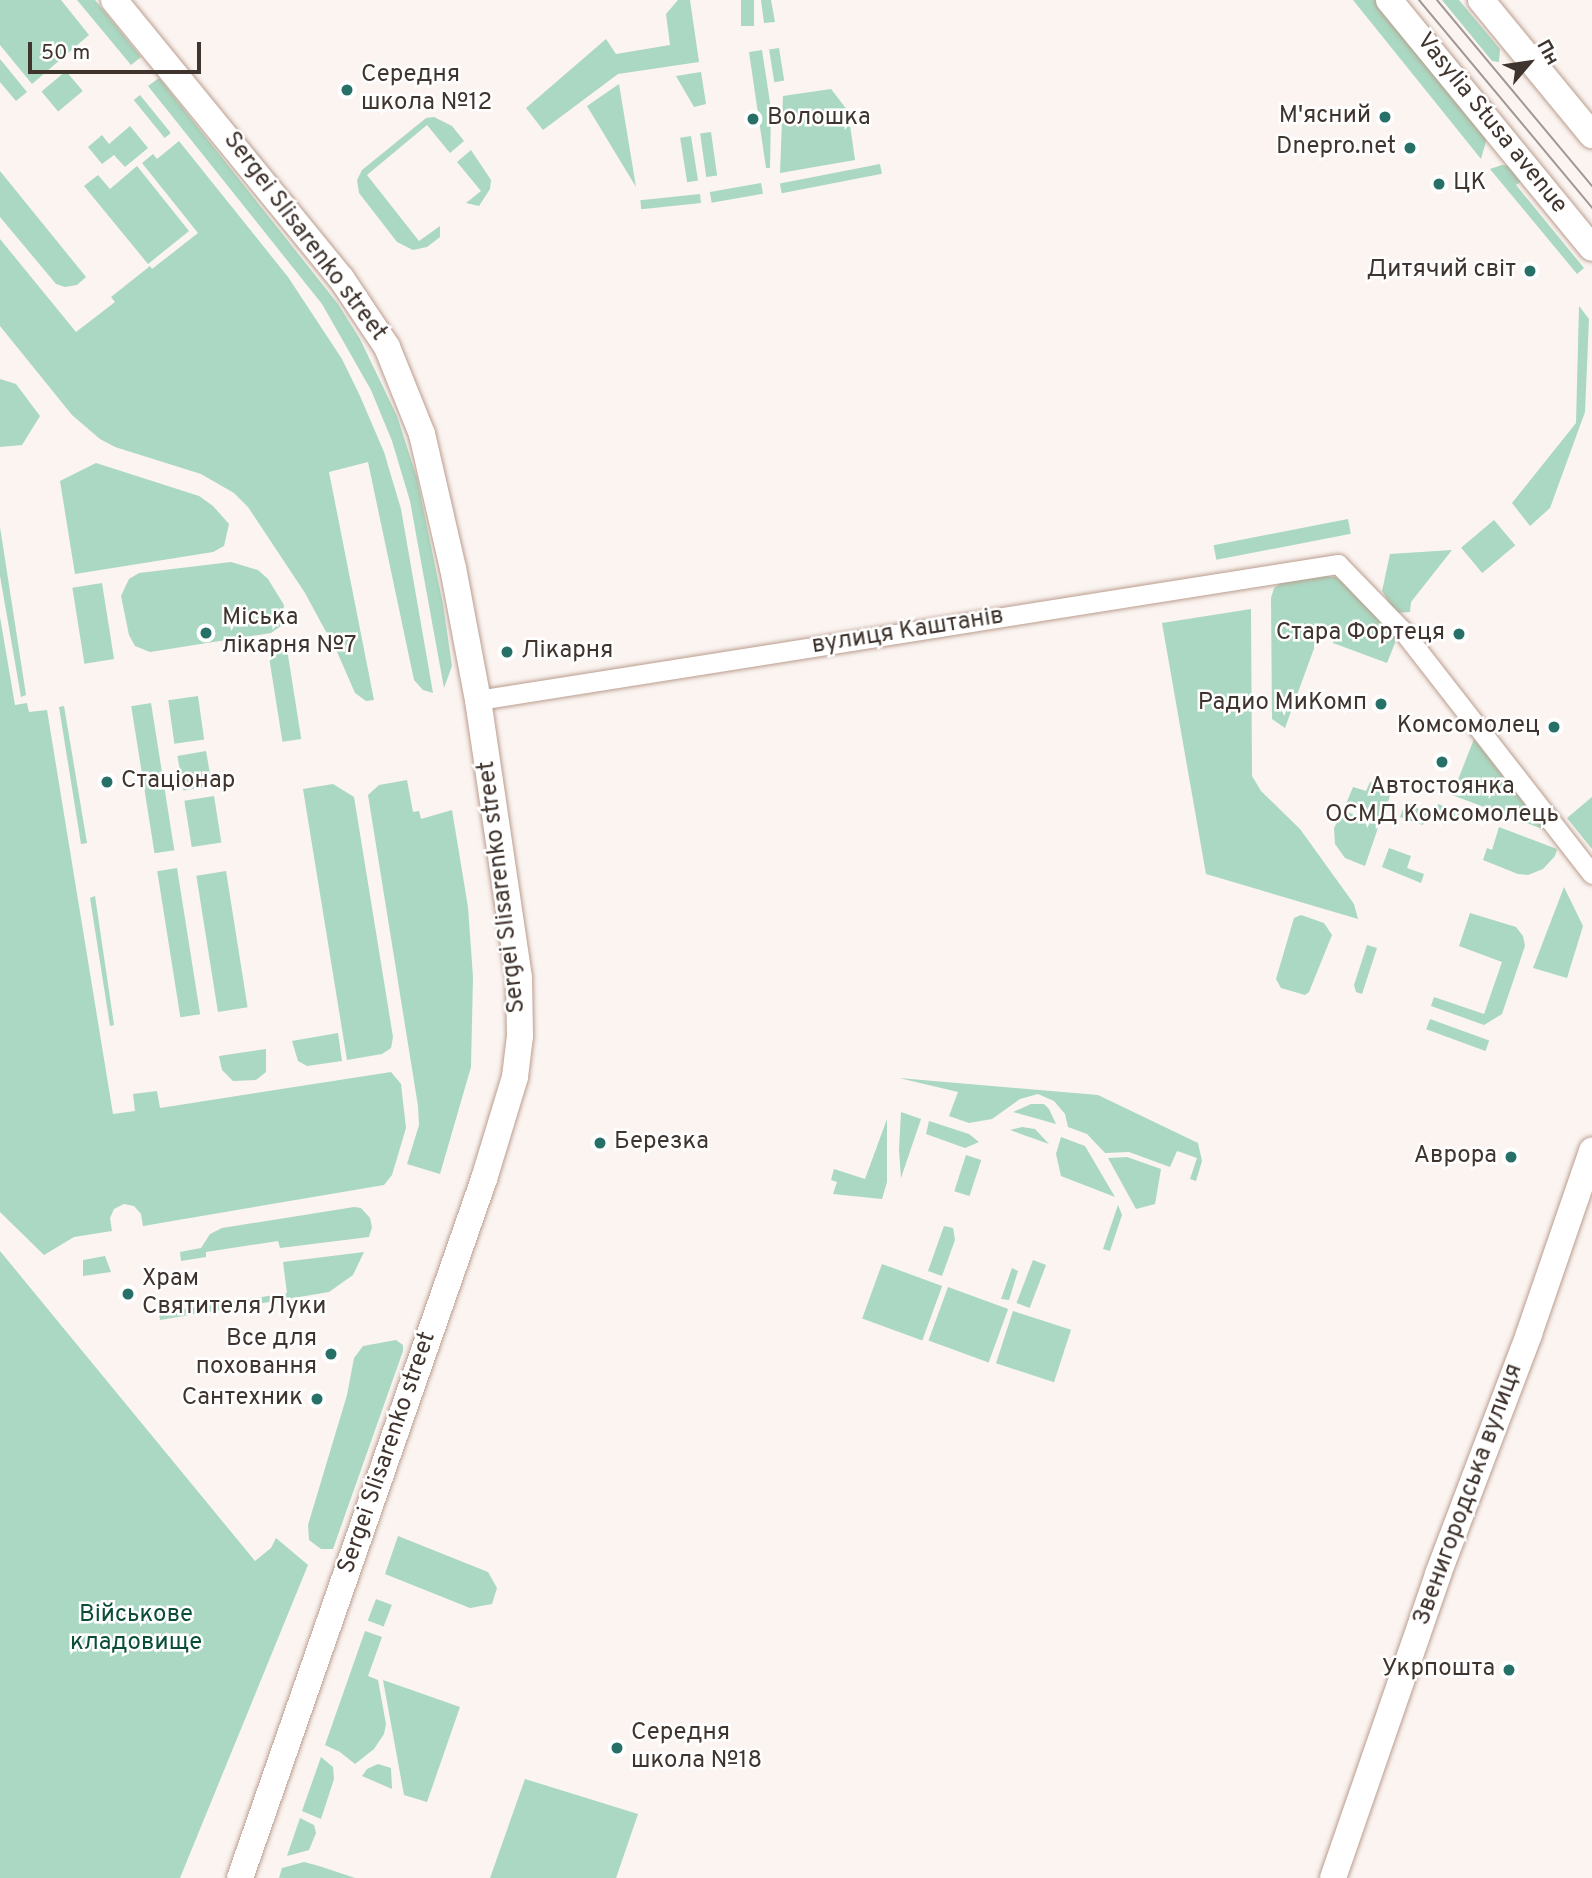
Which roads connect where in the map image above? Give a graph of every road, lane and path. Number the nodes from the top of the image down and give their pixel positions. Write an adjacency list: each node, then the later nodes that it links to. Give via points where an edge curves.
1 (114, 0): 6 (street, Sergei Slisarenko street, via 341,278 387,346 422,434)
2 (1389, 0): 5 (street, Vasylia Stusa avenue)
3 (1481, 0): 4 (street)
4 (1592, 135)
5 (1592, 248)
6 (478, 700): 7 (street, вулиця Каштанів, via 1338,564 1402,630); 9 (street, Sergei Slisarenko street, via 519,978 515,1077)
7 (1592, 874)
8 (1592, 1152): 10 (street, Звенигородська вулиця)
9 (240, 1878)
10 (1333, 1878)

